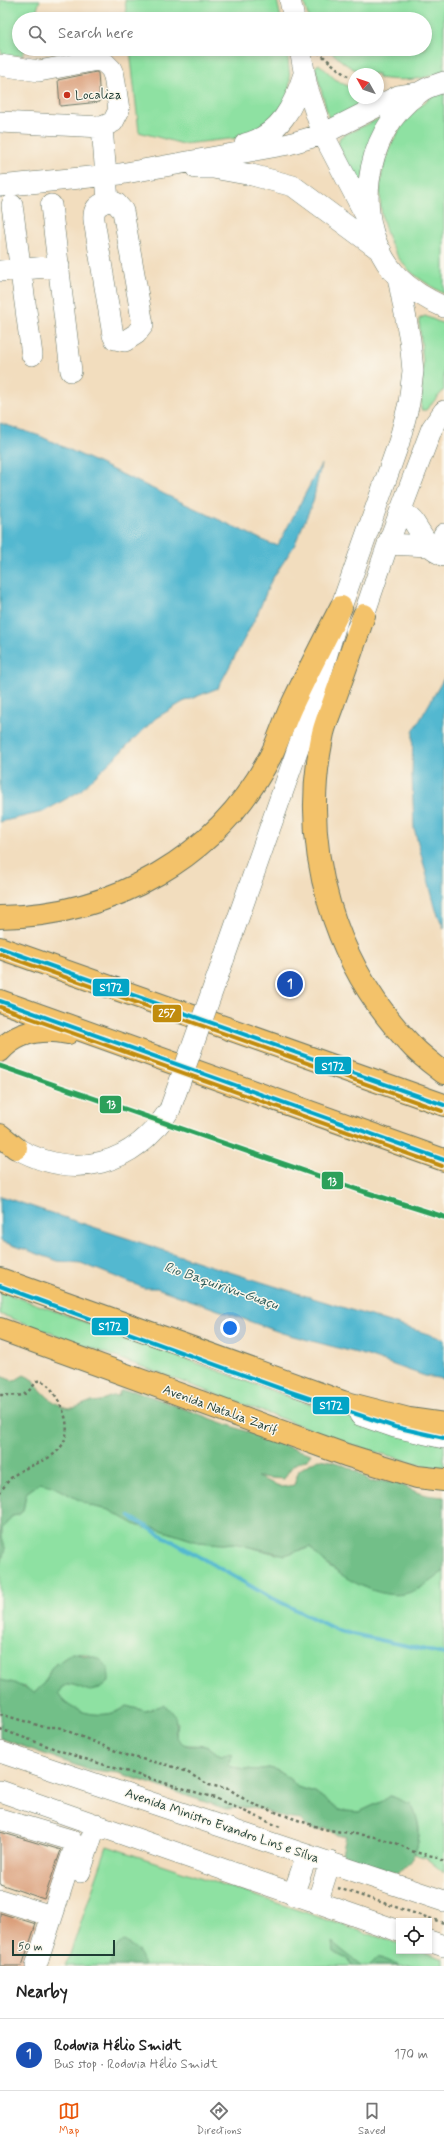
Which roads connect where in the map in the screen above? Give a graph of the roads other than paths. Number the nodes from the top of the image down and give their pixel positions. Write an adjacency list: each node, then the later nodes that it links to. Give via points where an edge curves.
1 (290, 0): 2 (street)
2 (293, 12)
3 (301, 56): 5 (street)
4 (0, 65): 9 (street, via 39,71 97,60 105,63 111,68 114,76 118,110 113,122)
5 (304, 74): 10 (street); 11 (street, via 291,109 282,122 270,132 255,141)
6 (444, 82): 7 (street)
7 (418, 93): 10 (street, via 398,96); 17 (street, via 397,114 375,152 368,176)
8 (0, 122): 9 (street)
9 (102, 127): 12 (street)
10 (323, 134): 11 (street, via 289,144); 17 (street)
11 (161, 166): 12 (street); 18 (street, via 213,168 293,186)
12 (106, 175): 13 (street); 14 (street)
13 (0, 186)
14 (108, 202): 14 (street, via 95,208 93,213 113,335 115,339 124,341 136,334 143,325 123,211 116,203)
15 (12, 205): 20 (street)
16 (51, 205): 19 (street)
17 (372, 229): 18 (street)
18 (381, 251): 22 (street)
19 (59, 266): 20 (street); 25 (street)
20 (20, 270): 21 (street); 24 (street)
21 (0, 271)
22 (398, 277): 23 (street, via 428,300); 30 (street, via 413,371 410,403 399,442)
23 (444, 307)
24 (32, 355)
25 (71, 371)
26 (444, 411): 27 (street, via 432,428)
27 (401, 509): 28 (street); 29 (street)
28 (388, 544): 29 (street); 31 (street)
29 (439, 547)
30 (341, 607): 32 (street); 33 (main road, via 290,708 271,755 244,798 210,836 170,868 126,892 78,909 28,917)
31 (364, 615): 32 (street); 38 (main road, via 322,737 314,793 316,850 328,905 349,957 378,1006 414,1048)
32 (304, 731): 40 (street, bridge, via 170,1109 160,1124 148,1138 118,1157 84,1166 60,1165 31,1157)
33 (0, 917)
34 (0, 948): 39 (main road)
35 (0, 1001): 36 (main road)
36 (121, 1043): 37 (main road, via 43,1030 21,1036); 41 (main road)
37 (0, 1052)
38 (444, 1073)
39 (444, 1105)
40 (5, 1140)
41 (444, 1160)
42 (0, 1279): 46 (main road, via 343,1402 409,1419)
43 (0, 1286): 47 (street, via 279,1388 395,1427)
44 (0, 1319): 48 (street, via 372,1454 408,1465)
45 (0, 1329): 49 (main road, Avenida Natalia Zarif, via 346,1456 417,1477)
46 (444, 1424)
47 (444, 1438)
48 (444, 1471)
49 (444, 1480)
50 (0, 1752): 54 (street, Avenida Ministro Evandro Lins e Silva)
51 (0, 1791): 53 (street)
52 (0, 1819): 60 (street, via 74,1843)
53 (96, 1824): 56 (street); 65 (street)
54 (307, 1855): 55 (street, Avenida Ministro Evandro Lins e Silva); 56 (street)
55 (330, 1862): 58 (street, Avenida Ministro Evandro Lins e Silva); 59 (street)
56 (294, 1895): 59 (street)
57 (0, 1900): 60 (street)
58 (444, 1901)
59 (317, 1903): 61 (street)
60 (52, 1916): 64 (street)
61 (396, 1930)
62 (432, 1942): 63 (street)
63 (444, 1946)
64 (36, 1966)
65 (49, 1966)

